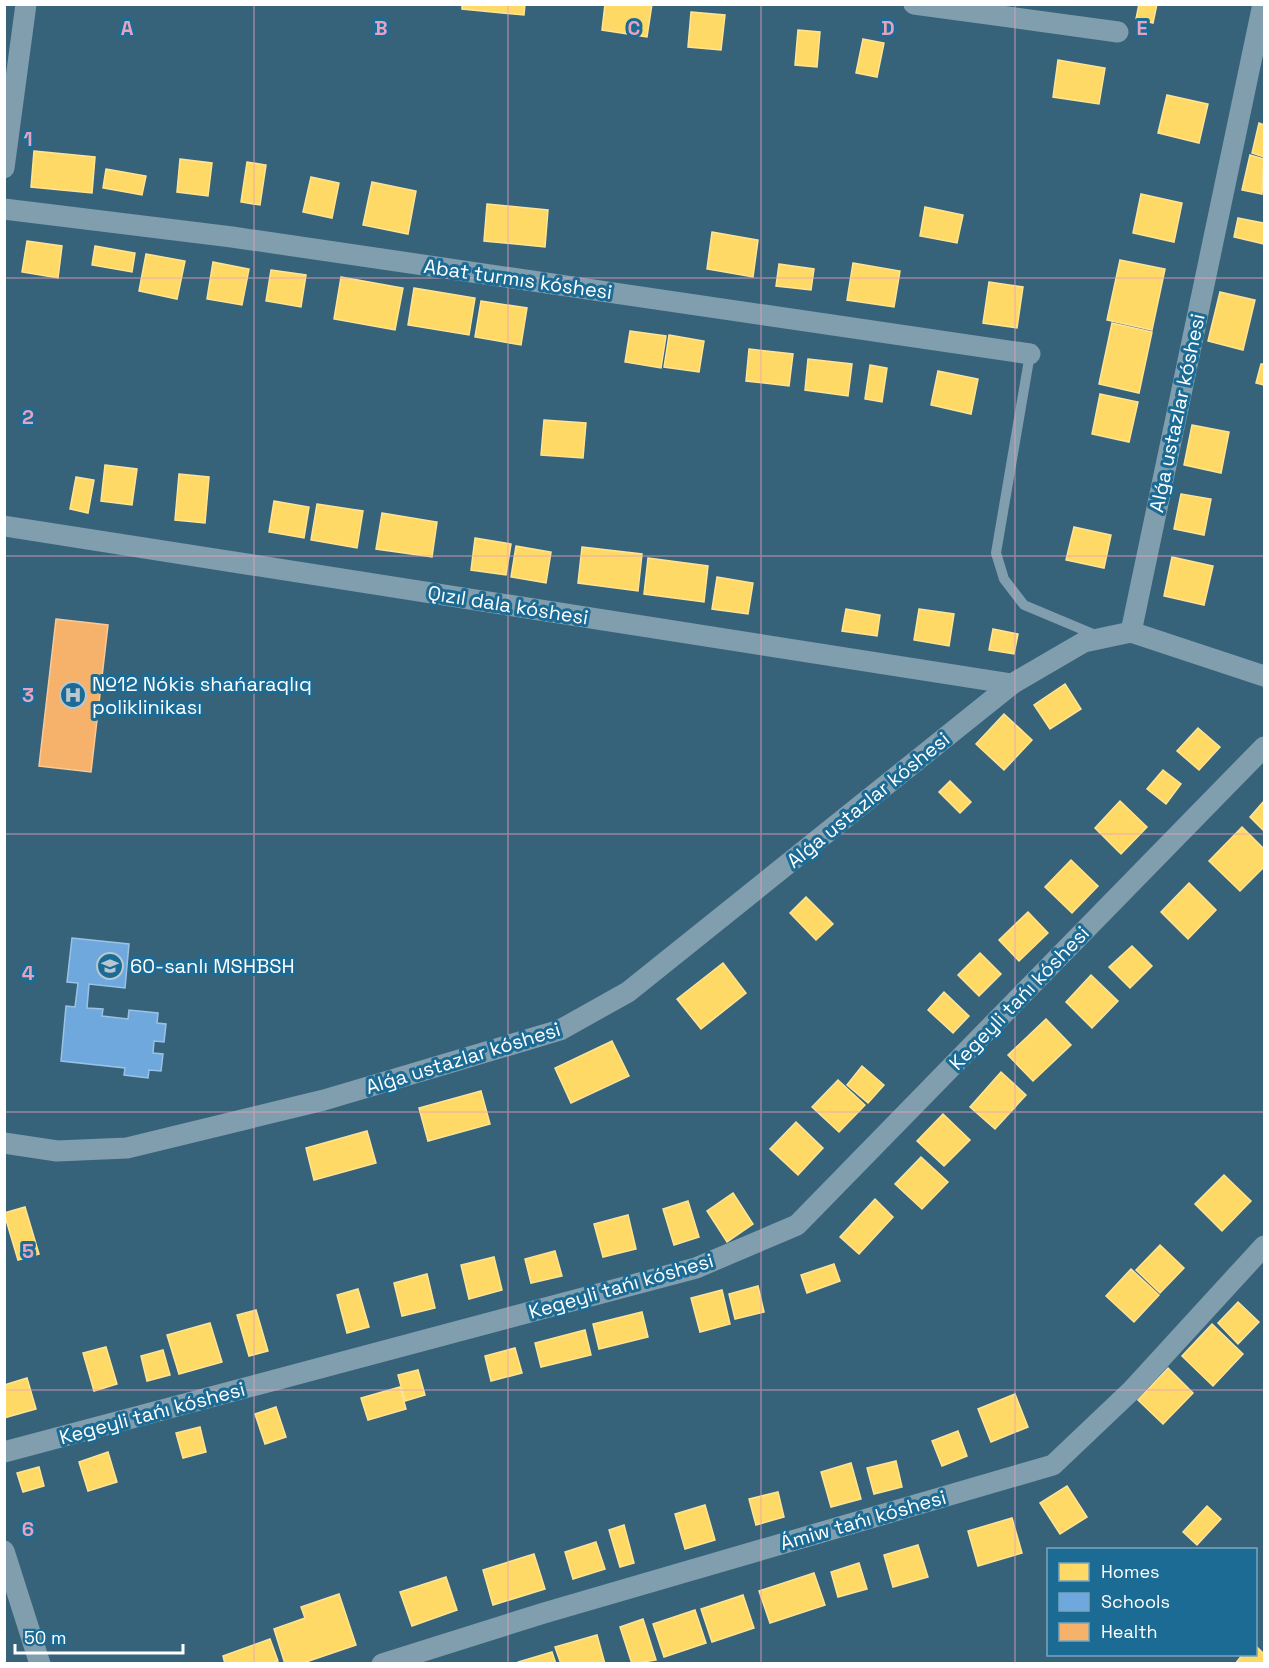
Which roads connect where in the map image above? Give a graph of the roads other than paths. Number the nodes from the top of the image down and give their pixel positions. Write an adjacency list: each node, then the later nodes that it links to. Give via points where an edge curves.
1 (26, 4): 5 (street)
2 (914, 4): 4 (street)
3 (1263, 4): 9 (street, Alǵa ustazlar kóshesi)
4 (1118, 32)
5 (4, 168)
6 (4, 209): 7 (street, Abat turmıs kóshesi, via 232,237)
7 (1030, 354): 10 (lane, via 996,553 1004,579 1024,605)
8 (4, 526): 12 (street, Qızıl dala kóshesi)
9 (1131, 632): 10 (street, Alǵa ustazlar kóshesi); 11 (street)
10 (1104, 638): 12 (street, Alǵa ustazlar kóshesi, via 1084,642)
11 (1264, 676)
12 (1012, 684): 14 (street, Alǵa ustazlar kóshesi, via 628,992 560,1030 324,1100 126,1148 57,1151)
13 (1264, 747): 16 (street, Kegeyli tańı kóshesi, via 797,1225 696,1268)
14 (4, 1143)
15 (1264, 1246): 19 (street, Ámiw tańı kóshesi, via 1132,1390 1053,1465)
16 (4, 1452)
17 (4, 1551): 18 (street)
18 (40, 1664)
19 (382, 1664)

